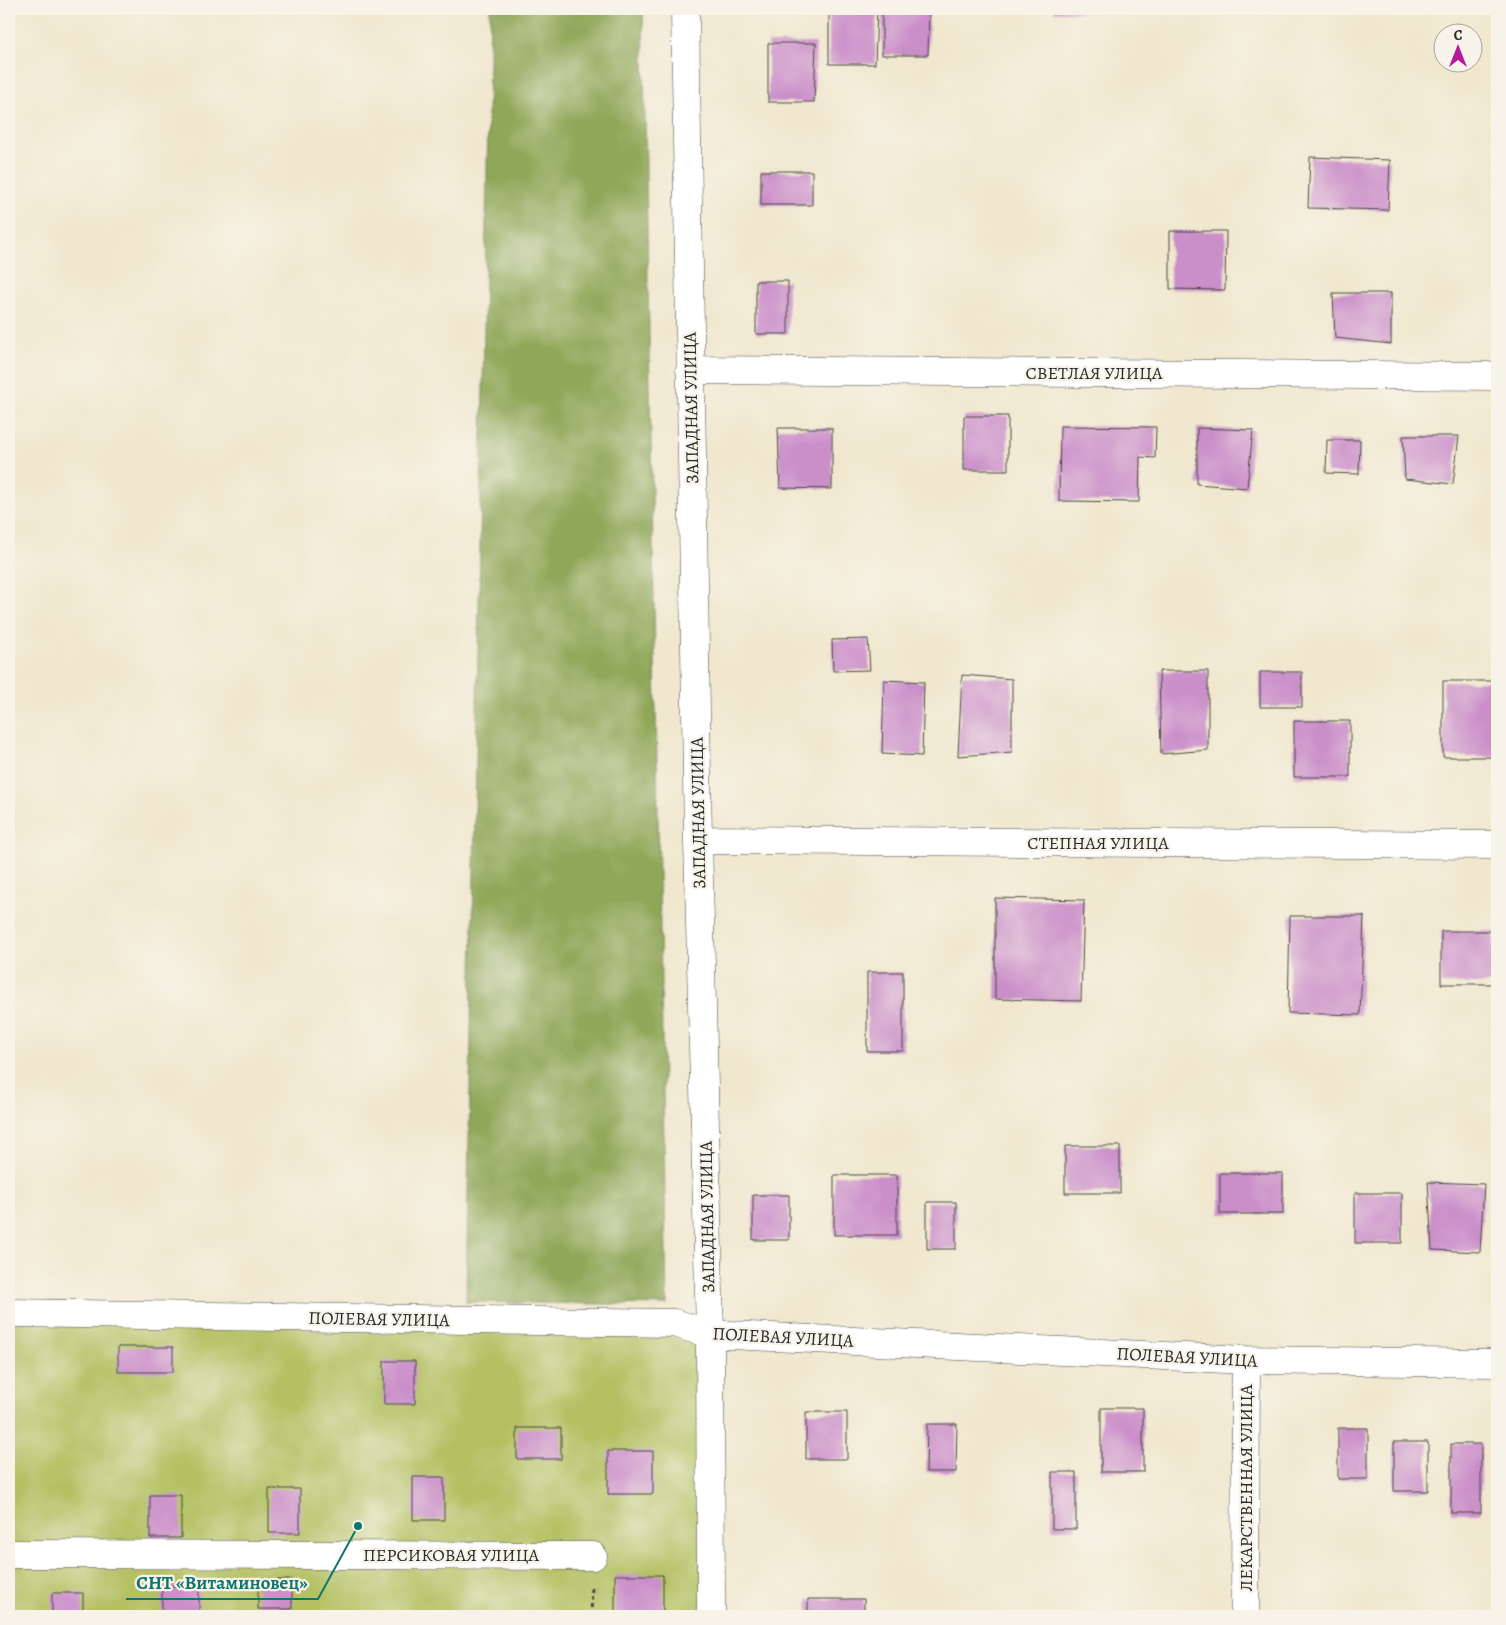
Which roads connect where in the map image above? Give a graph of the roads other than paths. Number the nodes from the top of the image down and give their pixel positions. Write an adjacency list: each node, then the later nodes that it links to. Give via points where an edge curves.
1 (684, 9): 2 (street, ЗАПАДНАЯ УЛИЦА)
2 (690, 370): 3 (street, СВЕТЛАЯ УЛИЦА); 4 (street, ЗАПАДНАЯ УЛИЦА)
3 (1497, 376)
4 (698, 840): 5 (street, СТЕПНАЯ УЛИЦА); 7 (street, ЗАПАДНАЯ УЛИЦА)
5 (1497, 845)
6 (9, 1313): 7 (street, ПОЛЕВАЯ УЛИЦА, via 674,1323)
7 (710, 1334): 8 (street, ПОЛЕВАЯ УЛИЦА); 12 (street, ЗАПАДНАЯ УЛИЦА)
8 (1246, 1360): 9 (street, ПОЛЕВАЯ УЛИЦА); 13 (street, ЛЕКАРСТВЕННАЯ УЛИЦА)
9 (1497, 1363)
10 (9, 1554): 11 (street, ПЕРСИКОВАЯ УЛИЦА)
11 (593, 1556)
12 (711, 1616)
13 (1245, 1616)

